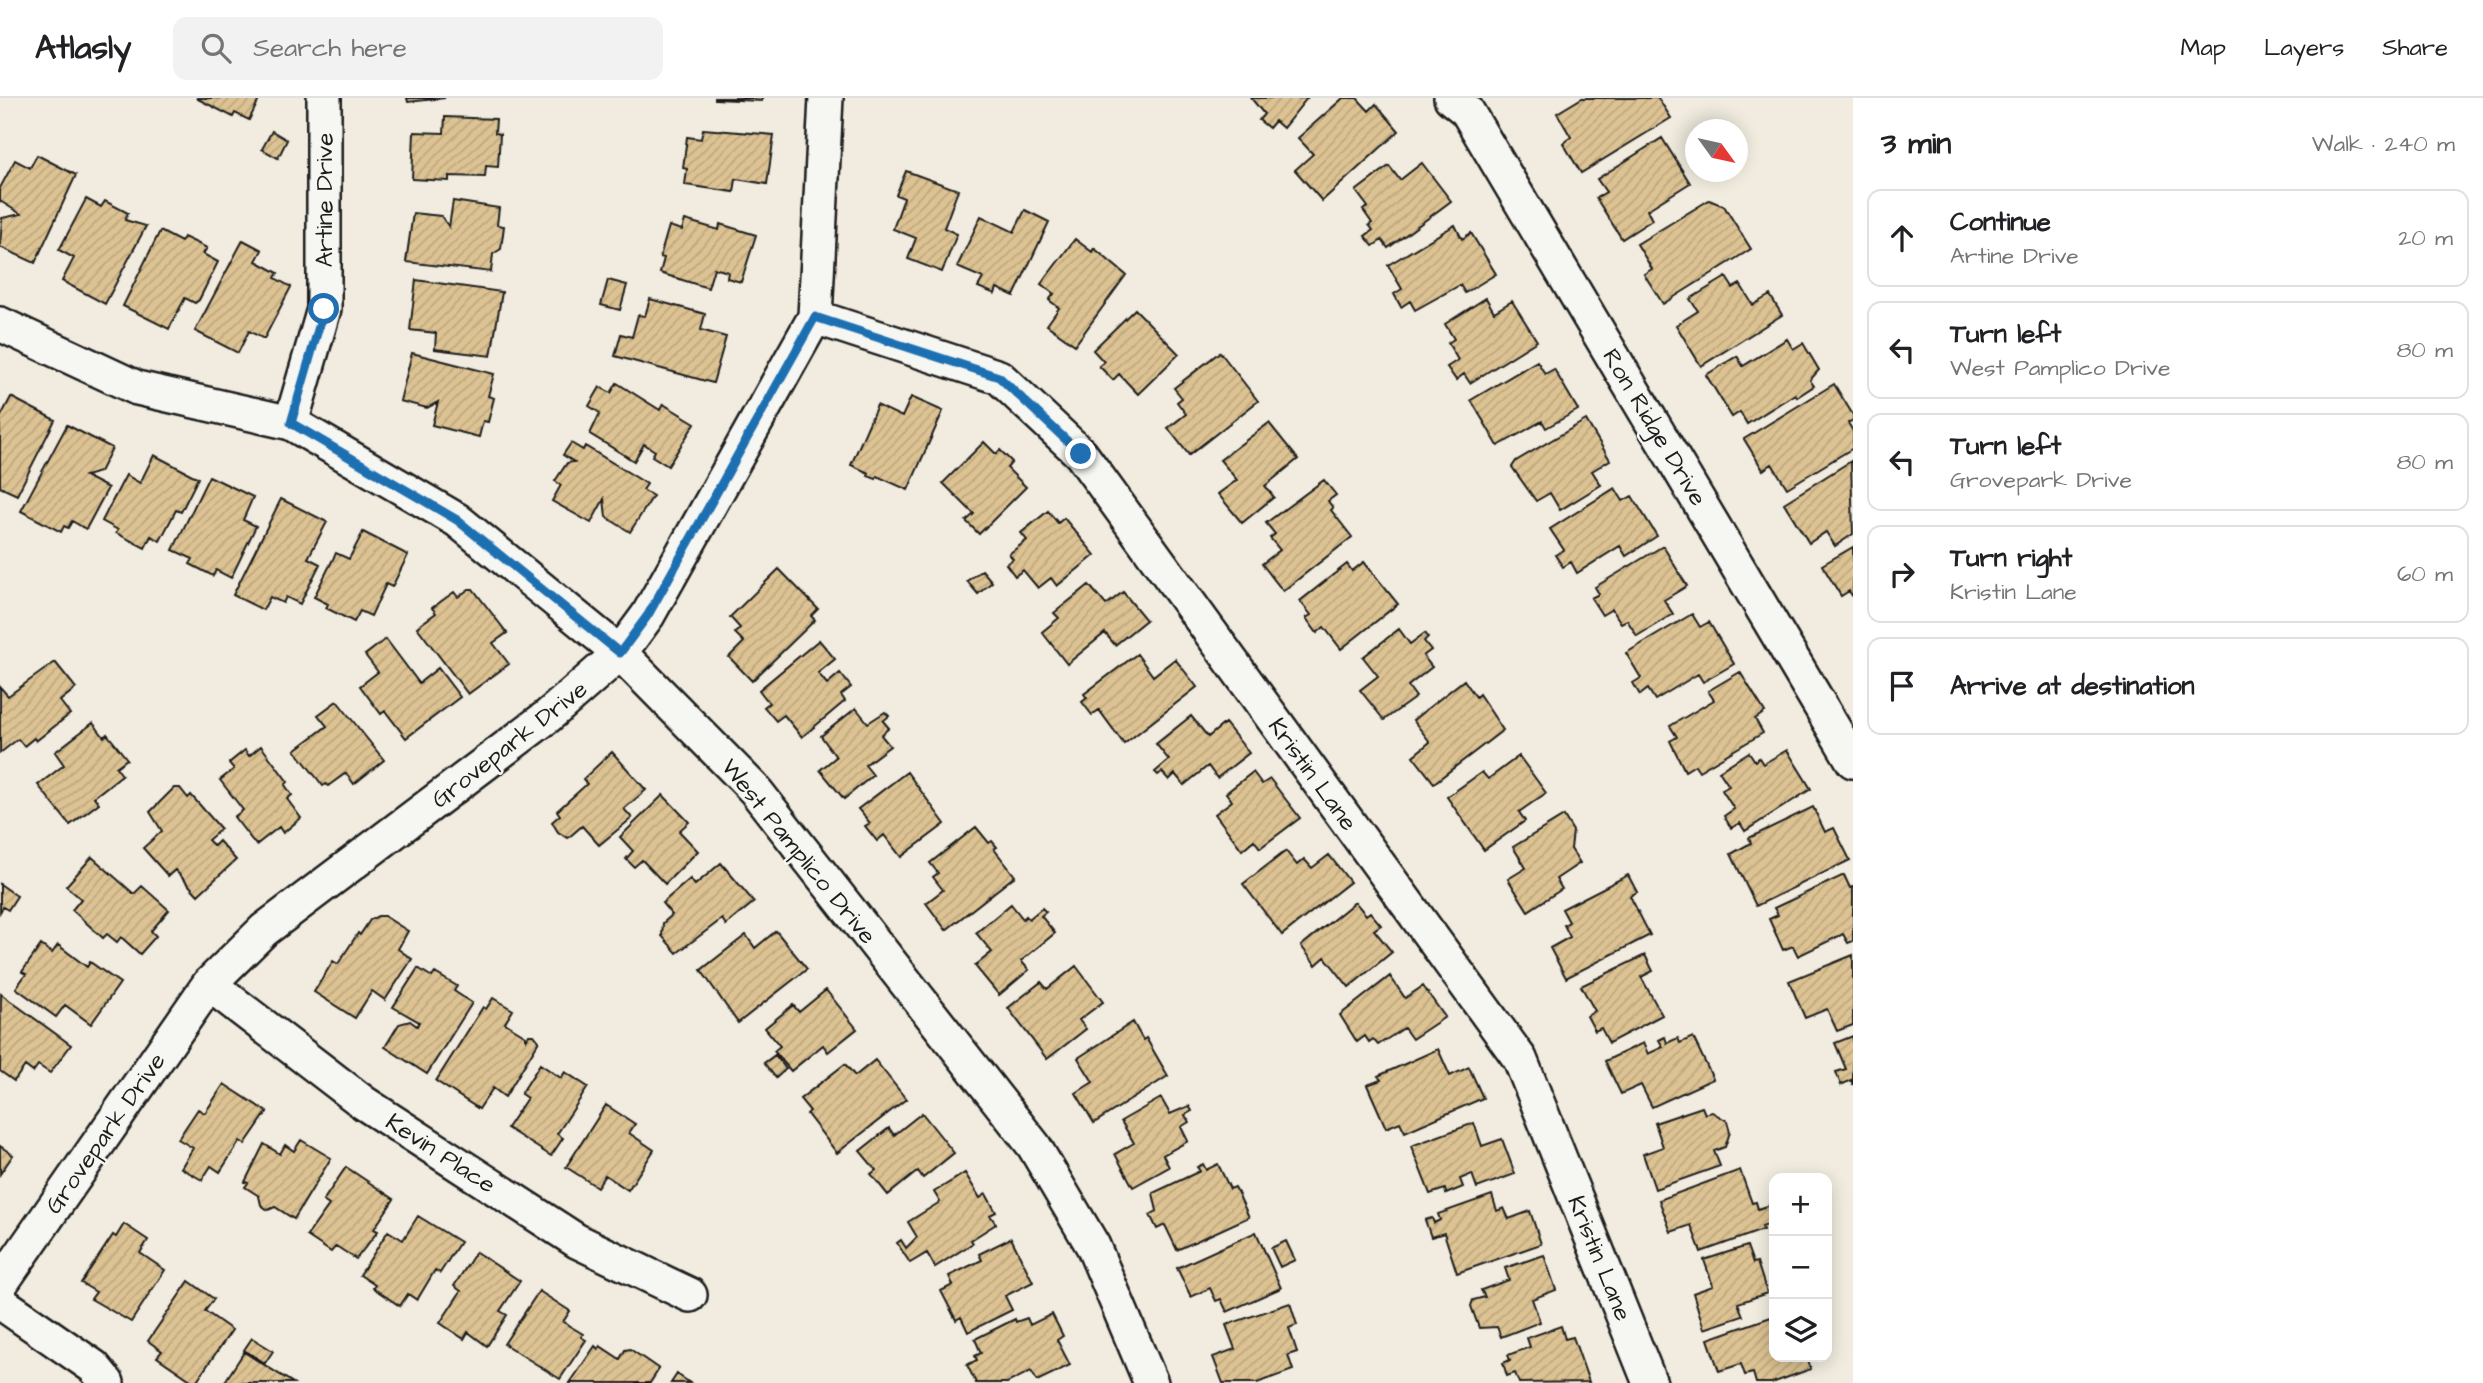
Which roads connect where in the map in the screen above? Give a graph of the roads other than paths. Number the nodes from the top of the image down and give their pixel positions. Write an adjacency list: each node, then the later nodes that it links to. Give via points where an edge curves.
1 (324, 98): 6 (street, Artine Drive, via 324,309)
2 (826, 98): 4 (street, Grovepark Drive)
3 (1451, 98): 8 (street, Ron Ridge Drive, via 1467,111)
4 (815, 317): 7 (street, Grovepark Drive, via 648,615); 15 (street, Kristin Lane, via 999,377 1081,454 1520,1059)
5 (0, 324): 6 (street, West Pamplico Drive, via 136,388)
6 (291, 423): 7 (street, West Pamplico Drive, via 457,520)
7 (620, 653): 9 (street, Grovepark Drive, via 548,716 264,930); 14 (street, West Pamplico Drive, via 755,790 1034,1146 1093,1246)
8 (1853, 761)
9 (209, 984): 10 (street, Grovepark Drive); 11 (street, Kevin Place, via 364,1103 566,1234)
10 (0, 1285)
11 (690, 1295)
12 (0, 1301): 13 (street, via 94,1367)
13 (107, 1383)
14 (1151, 1383)
15 (1650, 1383)

